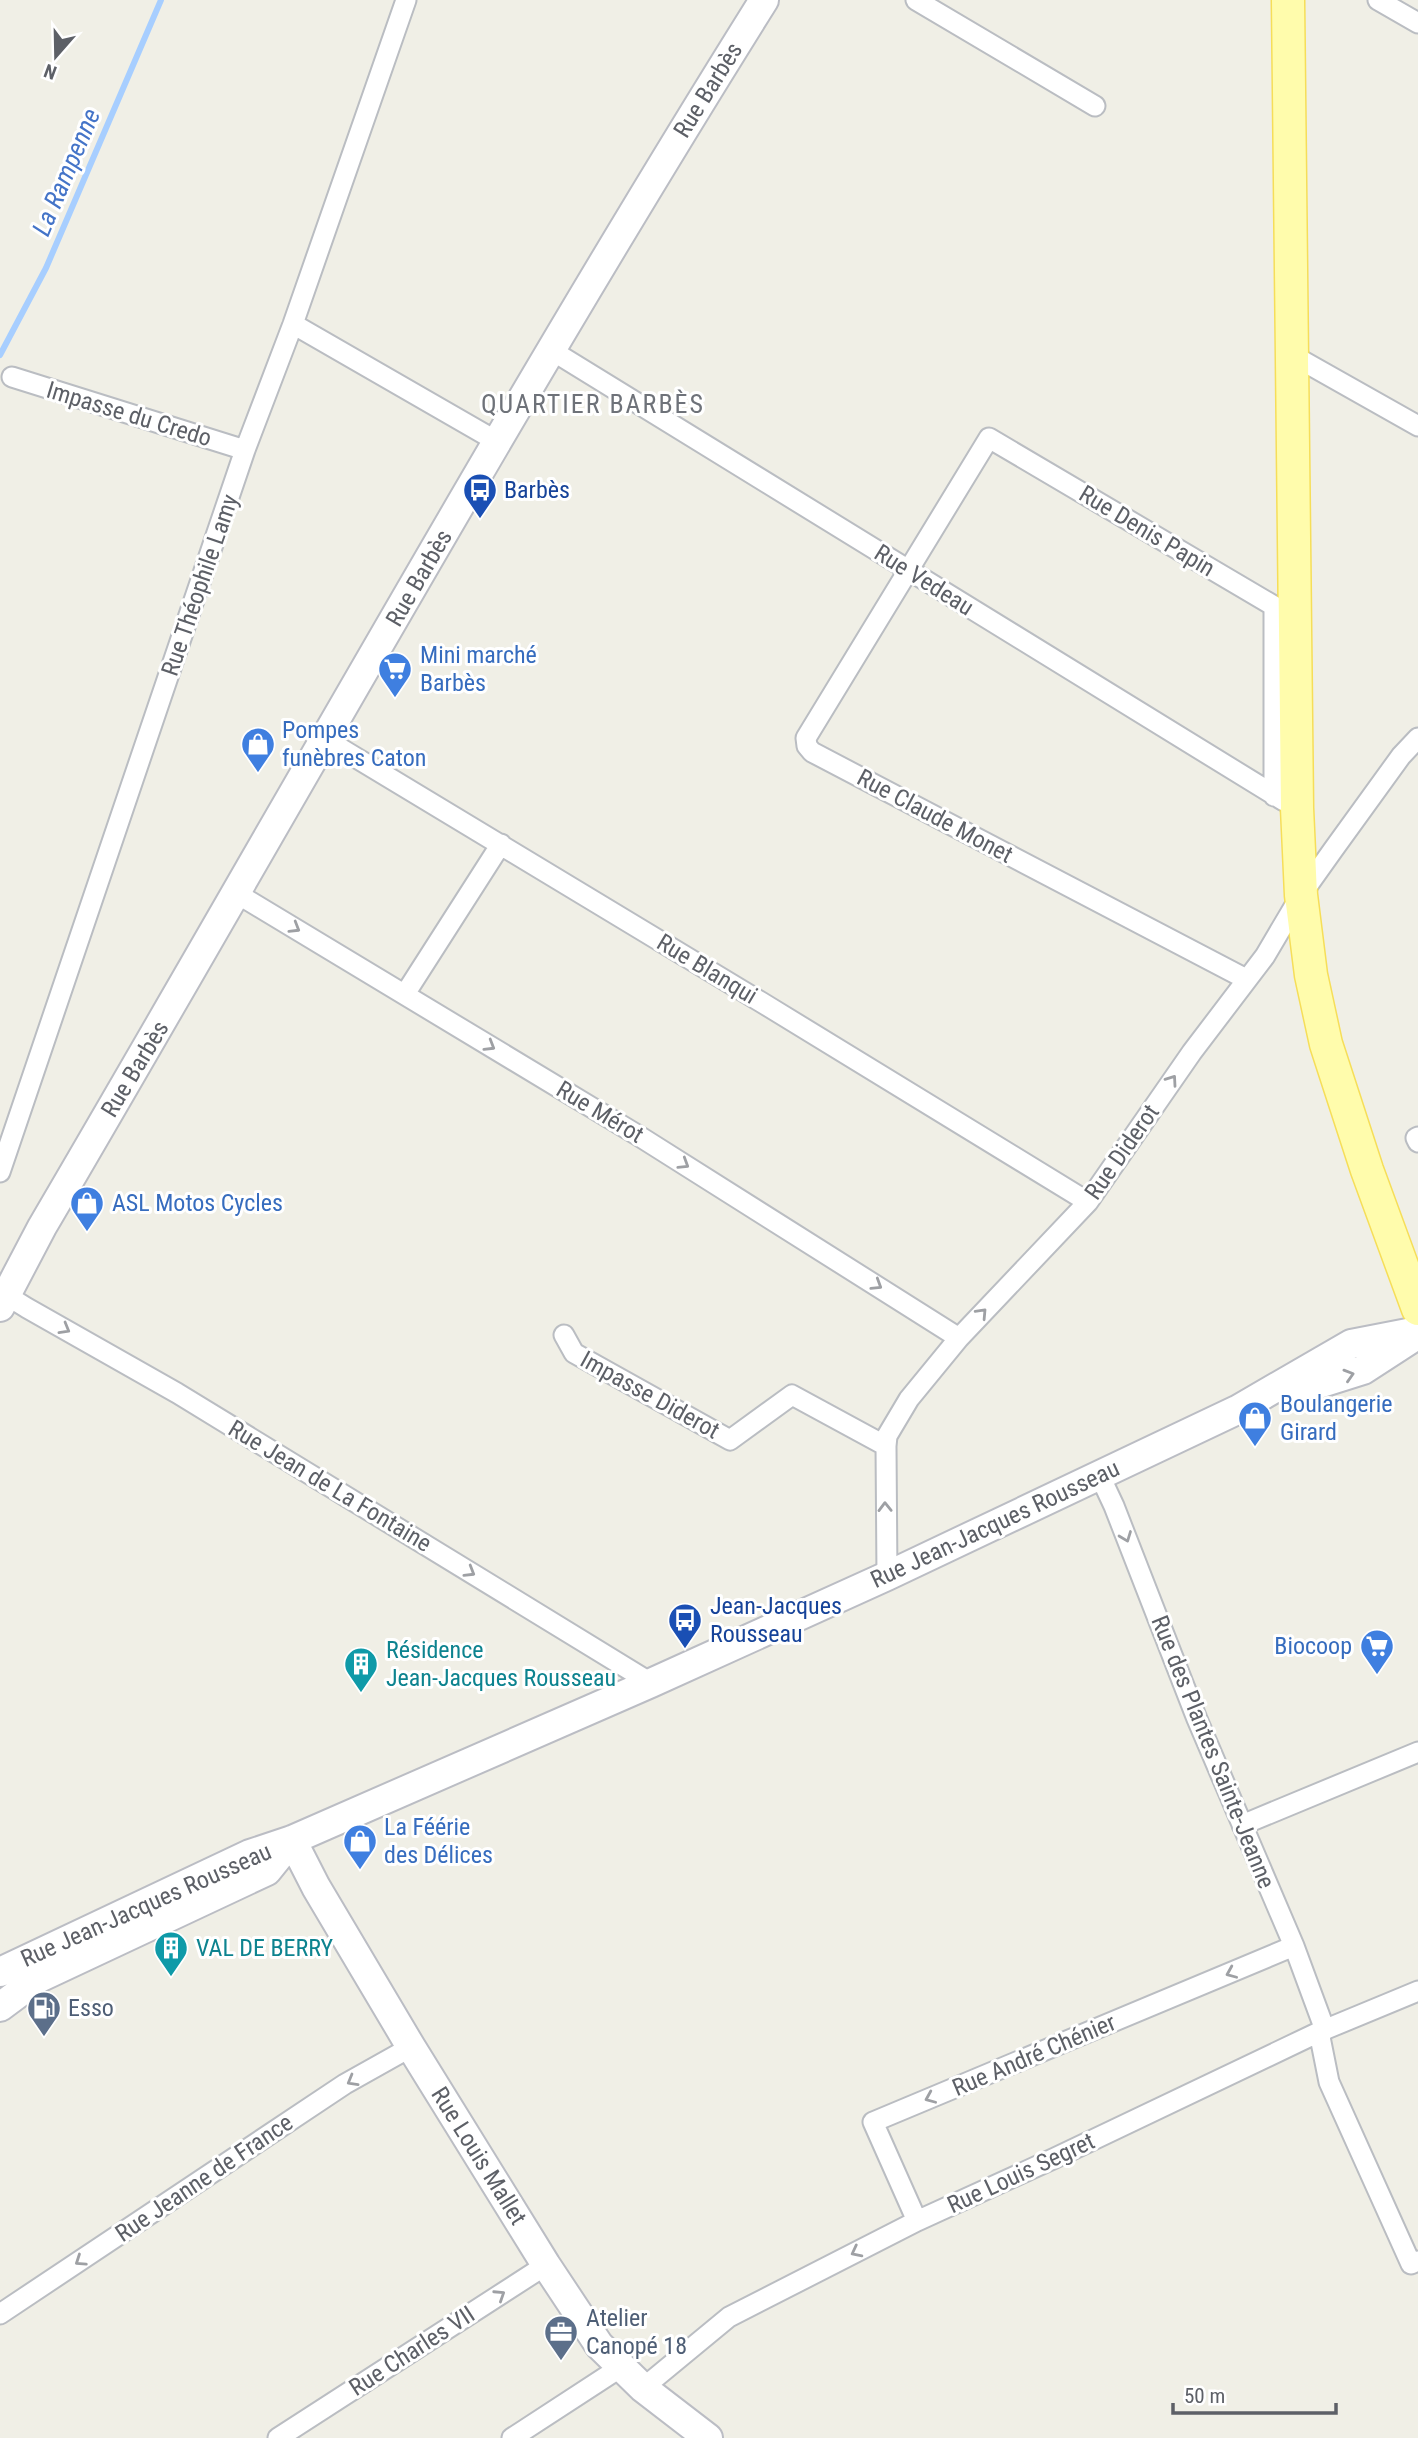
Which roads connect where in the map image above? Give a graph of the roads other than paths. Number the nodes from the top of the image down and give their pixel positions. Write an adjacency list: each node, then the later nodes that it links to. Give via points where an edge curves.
1 (406, 0): 8 (street, Rue Théophile Lamy)
2 (764, 0): 9 (main road, Rue Barbès)
3 (916, 0): 7 (street)
4 (1288, 0): 10 (main road)
5 (1378, 0): 6 (street)
6 (1418, 23)
7 (1095, 106)
8 (293, 324): 13 (street); 14 (street, Rue Théophile Lamy)
9 (551, 350): 13 (main road, Rue Barbès); 15 (street, Rue Vedeau)
10 (1294, 356): 12 (street); 18 (main road)
11 (12, 377): 14 (street, Impasse du Credo)
12 (1418, 426)
13 (498, 442): 17 (main road, Rue Barbès)
14 (246, 450): 26 (street, Rue Théophile Lamy)
15 (908, 570): 18 (street, Rue Vedeau); 18 (street, Rue Denis Papin, via 989,439 1274,606); 22 (street, Rue Claude Monet, via 807,734 809,749)
16 (1418, 738): 21 (street, Rue Diderot)
17 (325, 739): 19 (street, Rue Blanqui); 20 (main road, Rue Barbès)
18 (1286, 802): 21 (main road)
19 (501, 845): 23 (street); 27 (street, Rue Blanqui)
20 (236, 893): 23 (street, Rue Mérot, one-way to 23); 28 (main road, Rue Barbès)
21 (1301, 895): 22 (street, Rue Diderot); 29 (main road, via 1326,1044)
22 (1246, 979): 27 (street, Rue Diderot, one-way to 22)
23 (405, 994): 32 (street, Rue Mérot, one-way to 32)
24 (1418, 1137): 25 (street)
25 (1418, 1142)
26 (0, 1172)
27 (1088, 1202): 32 (street, Rue Diderot, one-way to 27)
28 (2, 1296): 36 (street, Rue Jean de La Fontaine, one-way to 36, via 177,1393)
29 (1418, 1309)
30 (1418, 1333): 34 (main road, Rue Jean-Jacques Rousseau, via 1351,1344 1237,1410)
31 (564, 1335): 33 (street, Impasse Diderot, via 574,1353 730,1440 792,1395)
32 (959, 1338): 33 (street, Rue Diderot, via 909,1399)
33 (886, 1446): 35 (street, Rue Diderot, one-way to 33)
34 (1099, 1474): 35 (main road, Rue Jean-Jacques Rousseau); 38 (street, Rue des Plantes Sainte-Jeanne, one-way to 38)
35 (887, 1576): 36 (main road, Rue Jean-Jacques Rousseau)
36 (651, 1683): 39 (main road, Rue Jean-Jacques Rousseau)
37 (1418, 1752): 38 (street)
38 (1242, 1825): 40 (street, Rue des Plantes Sainte-Jeanne)
39 (292, 1840): 41 (main road, Rue Jean-Jacques Rousseau, via 250,1853); 44 (main road, Rue Louis Mallet)
40 (1294, 1946): 43 (street, Rue des Plantes Sainte-Jeanne); 45 (street, Rue André Chénier, one-way to 45, via 873,2122)
41 (4, 1983)
42 (1418, 1991): 43 (street, Rue Louis Segret)
43 (1322, 2031): 45 (street, Rue Louis Segret); 46 (street, Rue des Plantes Sainte-Jeanne, via 1329,2082 1411,2264)
44 (411, 2047): 47 (main road, Rue Louis Mallet); 48 (street, Rue Jeanne de France, one-way to 48, via 345,2084)
45 (917, 2221): 50 (street, Rue Louis Segret, one-way to 50, via 729,2317)
46 (1418, 2262)
47 (546, 2265): 49 (main road, Rue Louis Mallet, via 599,2345); 51 (street, Rue Charles VII, one-way to 47)
48 (0, 2314)
49 (621, 2367): 50 (main road, Rue Louis Mallet); 52 (street)
50 (643, 2388): 53 (main road, Rue Louis Mallet)
51 (278, 2438)
52 (512, 2438)
53 (708, 2438)

